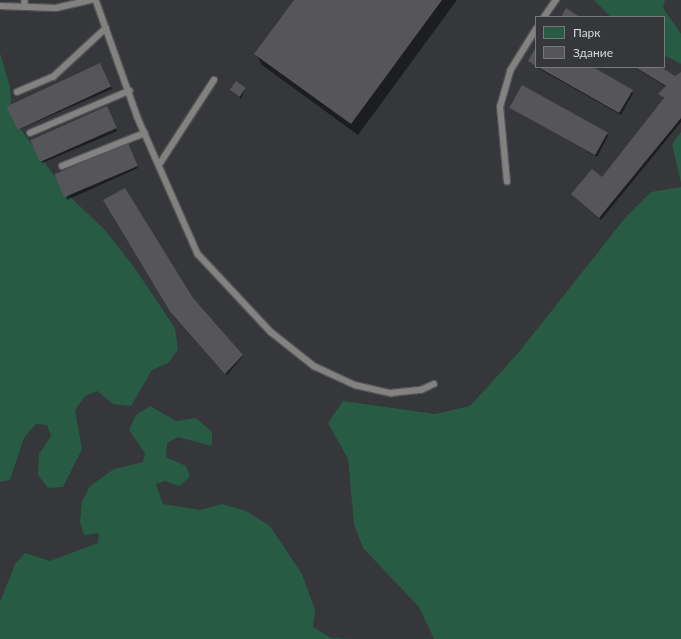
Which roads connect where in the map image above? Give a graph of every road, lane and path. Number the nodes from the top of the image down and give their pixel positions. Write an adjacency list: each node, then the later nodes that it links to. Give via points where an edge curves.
1 (25, 0): 6 (lane)
2 (90, 0): 6 (lane, via 56,8)
3 (96, 0): 8 (lane)
4 (556, 0): 7 (lane)
5 (0, 6): 6 (lane)
6 (25, 7)
7 (545, 16)
8 (106, 28): 11 (lane); 12 (lane, via 53,77)
9 (535, 31): 17 (lane, via 510,71 500,107)
10 (214, 80): 15 (lane)
11 (128, 91): 13 (lane); 14 (lane)
12 (17, 92)
13 (144, 132): 15 (lane); 16 (lane)
14 (30, 133)
15 (158, 165): 18 (lane, via 198,254 271,332 314,366 355,385 391,393 421,390)
16 (62, 166)
17 (507, 182)
18 (434, 384)

